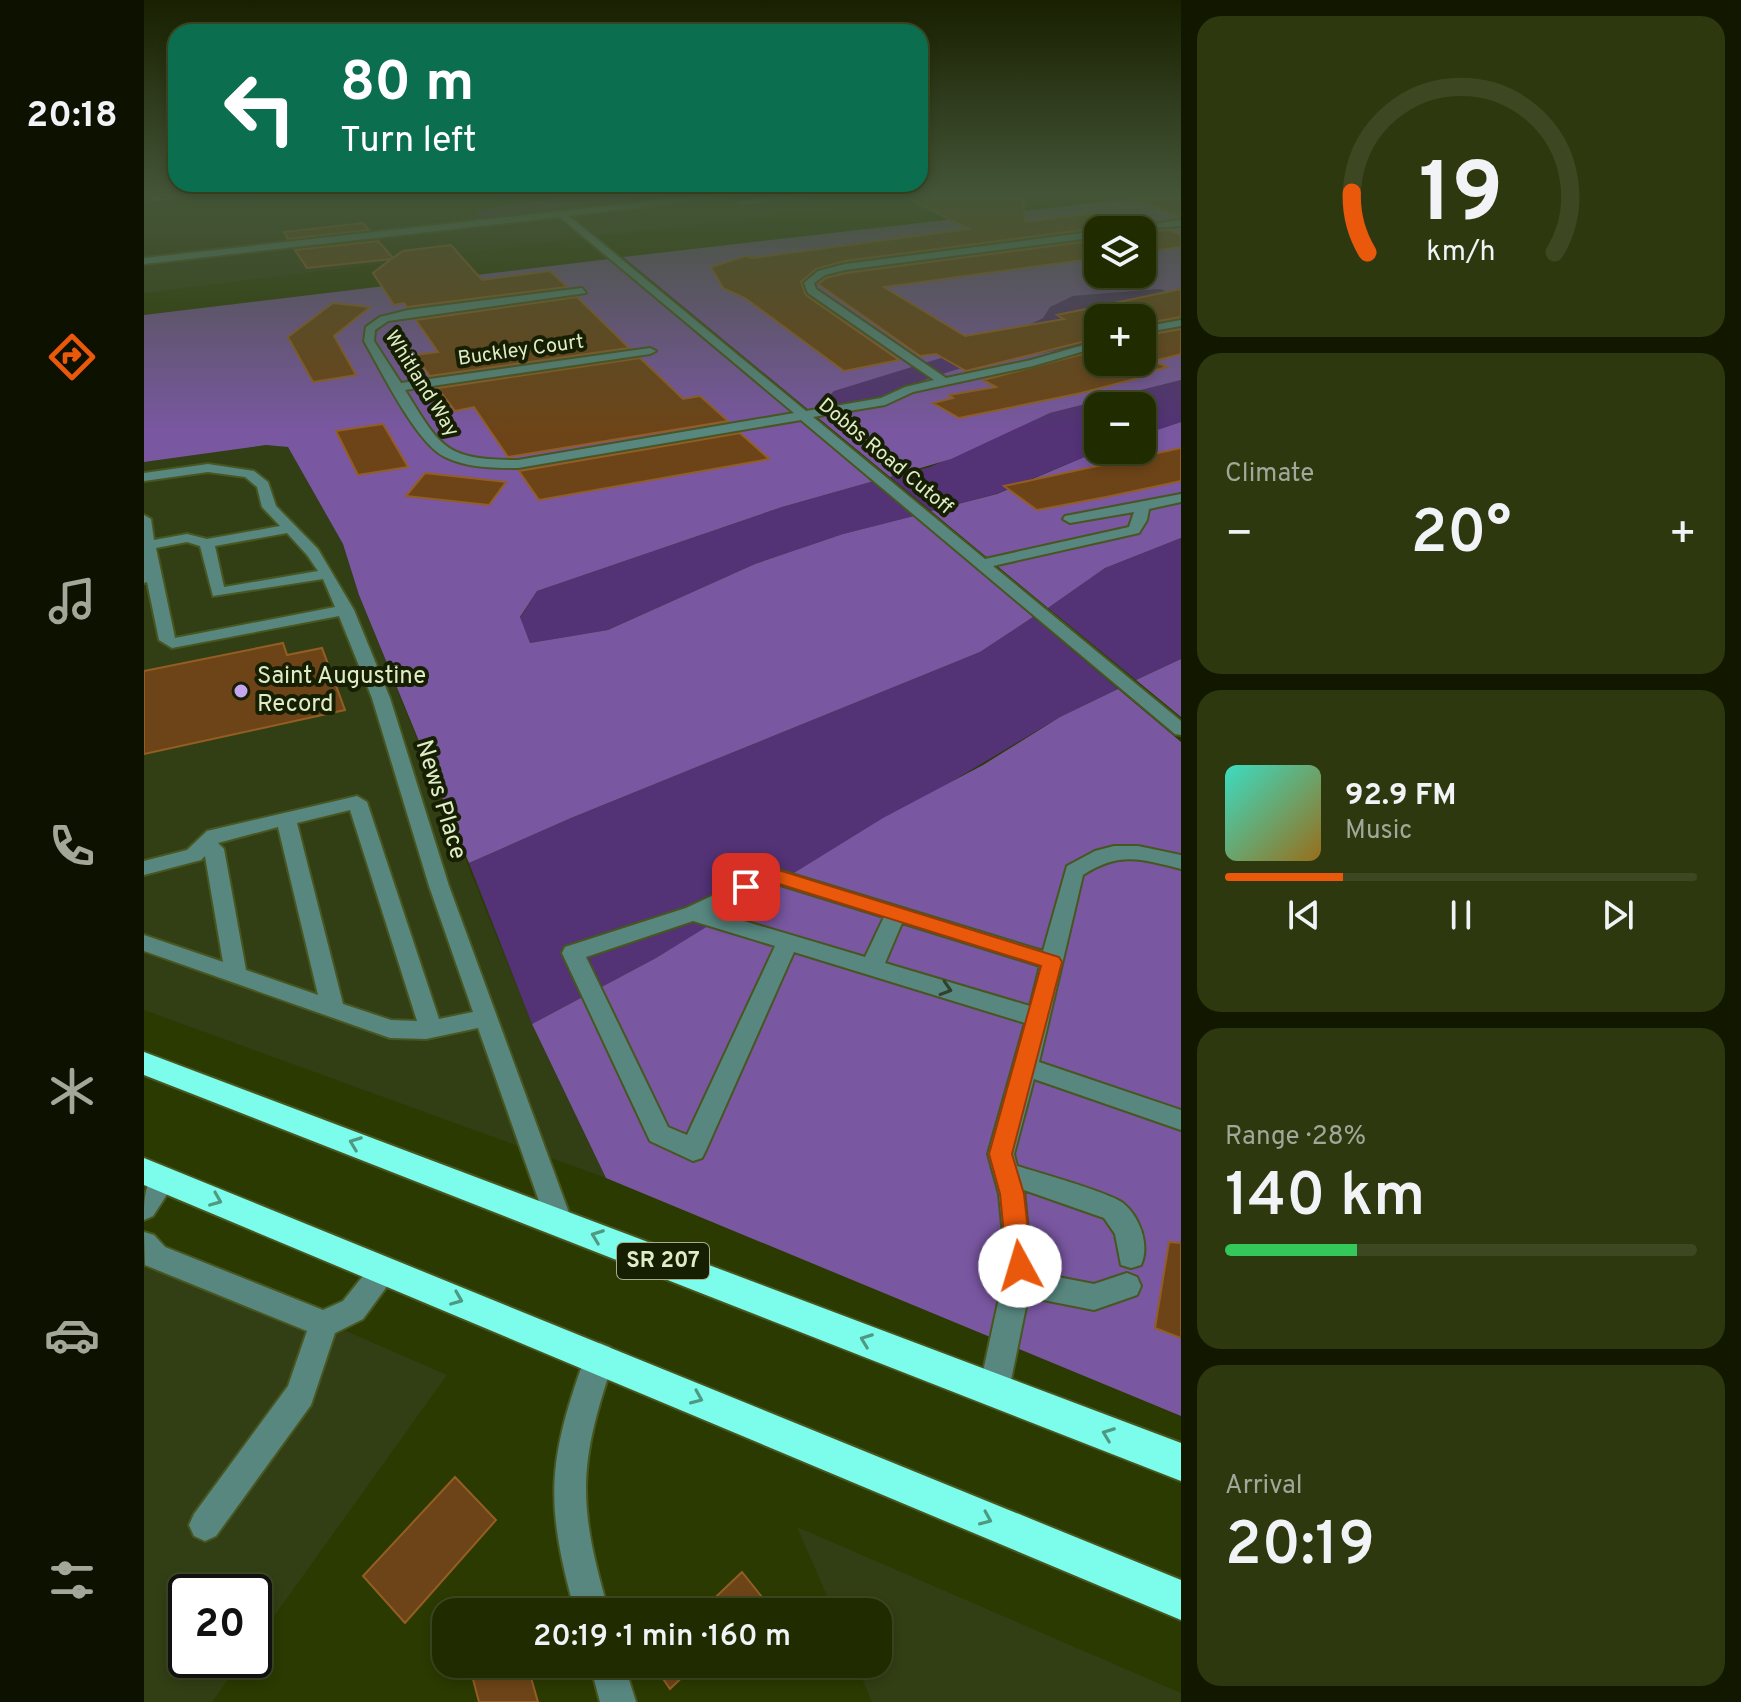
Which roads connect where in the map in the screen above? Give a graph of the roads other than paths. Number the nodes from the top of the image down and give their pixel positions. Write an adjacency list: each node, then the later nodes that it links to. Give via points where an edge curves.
1 (631, 271): 10 (street, Dobbs Road Cutoff)
2 (824, 271): 8 (street, via 809,283 812,291)
3 (582, 291): 9 (street, Whitland Way, via 384,319 370,329 369,341)
4 (1181, 323): 5 (street)
5 (1156, 327)
6 (1084, 348): 8 (street, Whitland Way)
7 (650, 351): 9 (street, Buckley Court)
8 (943, 381): 10 (street, Whitland Way, via 885,401)
9 (398, 387): 10 (street, Whitland Way, via 444,454 485,464 518,464)
10 (803, 414): 19 (street, Dobbs Road Cutoff)
11 (144, 477): 16 (street, News Place, via 208,468 238,470 263,485 269,507)
12 (1181, 498): 13 (street)
13 (1142, 506): 15 (street); 19 (street, via 1134,530)
14 (144, 519): 18 (street)
15 (1070, 519)
16 (288, 529): 17 (street); 20 (street, News Place)
17 (207, 543): 18 (street, via 187,538); 20 (street, via 218,593)
18 (148, 545): 21 (street)
19 (983, 564): 23 (street, Dobbs Road Cutoff)
20 (327, 574): 22 (street, News Place)
21 (148, 575): 22 (street, via 172,643)
22 (346, 610): 36 (street, News Place, via 402,757 439,886)
23 (1181, 730)
24 (286, 819): 25 (street, via 214,836); 35 (street); 38 (street, via 357,802)
25 (203, 846): 27 (street, via 194,855); 34 (street, via 214,849)
26 (1181, 862): 32 (street, via 1127,849 1095,856 1074,871)
27 (144, 868)
28 (693, 913): 29 (street, via 772,875); 30 (street); 30 (street, via 573,953 659,1134 693,1150)
29 (896, 913): 32 (street); 33 (street)
30 (788, 941): 33 (street)
31 (144, 943): 34 (street)
32 (1052, 962): 37 (street)
33 (872, 967): 37 (street, one-way to 37)
34 (236, 976): 35 (street)
35 (333, 1009): 38 (street, via 390,1029)
36 (486, 1017): 38 (street); 45 (street, News Place)
37 (1039, 1018): 40 (street)
38 (431, 1029)
39 (144, 1063): 45 (highway, SR 207, one-way to 39)
40 (1026, 1067): 41 (street); 42 (street, via 1001,1154)
41 (1181, 1120)
42 (1006, 1173): 47 (street, via 1113,1210 1128,1230); 49 (street, via 1020,1266)
43 (154, 1175): 44 (street); 48 (highway, one-way to 48)
44 (144, 1208)
45 (559, 1221): 53 (highway, SR 207, one-way to 45)
46 (144, 1244): 51 (street, via 155,1256)
47 (1131, 1256)
48 (385, 1270): 51 (street, via 353,1310); 52 (highway, one-way to 52)
49 (1017, 1282): 50 (street, via 1094,1297); 53 (street)
50 (1127, 1286)
51 (324, 1324): 55 (street, via 300,1395)
52 (600, 1357): 56 (street, via 580,1414 568,1481 570,1521); 57 (highway, one-way to 57)
53 (994, 1390): 54 (highway, SR 207, one-way to 53)
54 (1181, 1462)
55 (205, 1525)
56 (589, 1598)
57 (1181, 1600)
58 (611, 1678): 59 (street)
59 (618, 1702)

